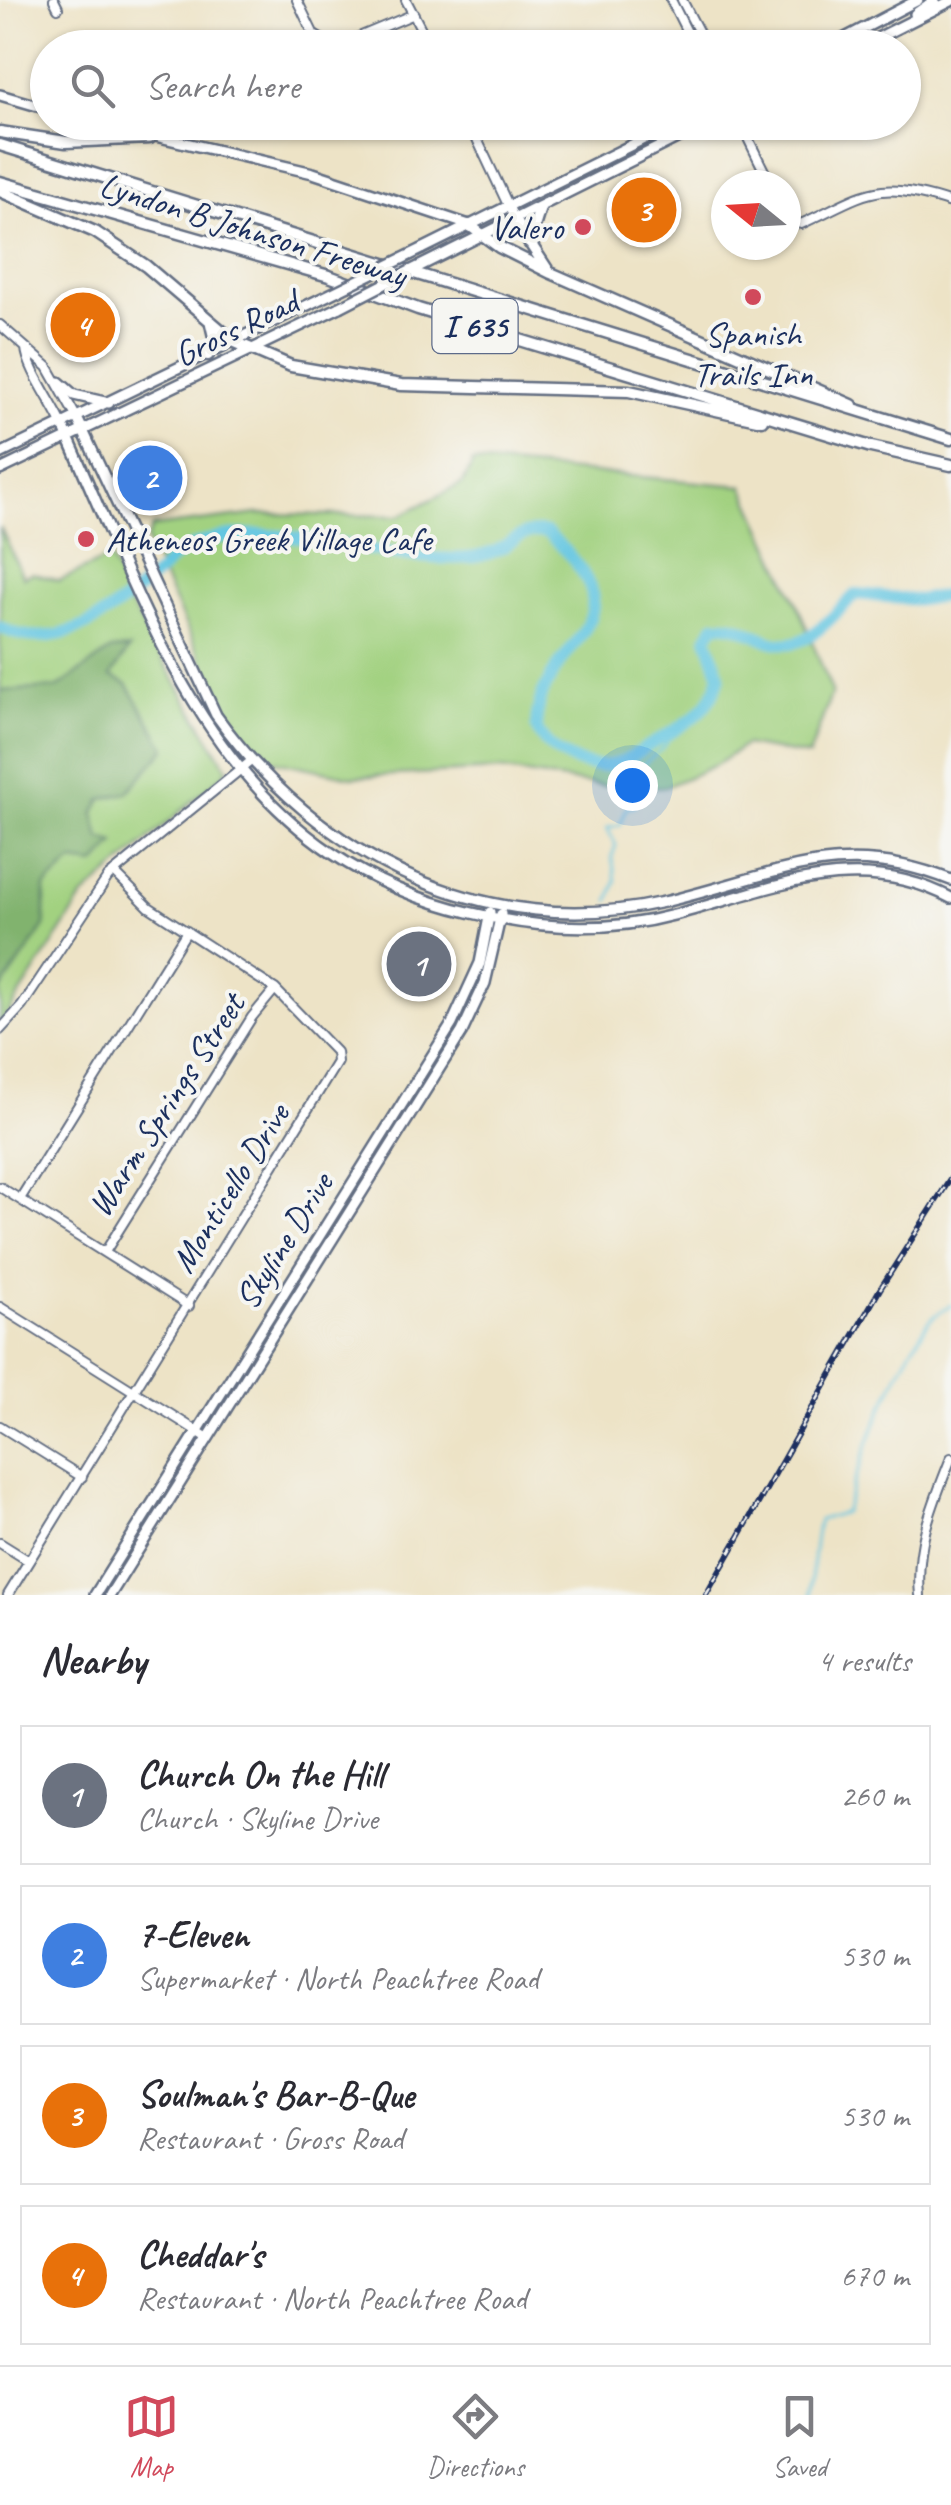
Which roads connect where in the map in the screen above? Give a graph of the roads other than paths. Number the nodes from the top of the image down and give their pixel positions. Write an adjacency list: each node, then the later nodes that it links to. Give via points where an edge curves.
1 (297, 0): 10 (street)
2 (406, 0): 8 (street)
3 (670, 0): 13 (street)
4 (682, 0): 14 (street)
5 (918, 0): 15 (main road)
6 (935, 0): 9 (main road)
7 (951, 1): 9 (main road)
8 (414, 14): 11 (street); 12 (street)
9 (910, 20): 16 (main road)
10 (312, 30)
11 (376, 30)
12 (422, 30)
13 (685, 30)
14 (698, 30)
15 (860, 30)
16 (891, 30)
17 (0, 95): 18 (main road)
18 (30, 104)
19 (0, 132): 20 (highway)
20 (30, 137)
21 (53, 140): 22 (highway)
22 (108, 140)
23 (159, 140): 39 (main road, Lyndon B Johnson Freeway, via 313,173)
24 (477, 140): 35 (street)
25 (642, 140): 29 (main road, Gross Road)
26 (674, 140): 30 (main road, Gross Road)
27 (749, 140): 31 (street)
28 (0, 145): 53 (highway, Lyndon B Johnson Freeway / I 635)
29 (632, 145): 30 (main road); 35 (main road, Gross Road)
30 (638, 158): 36 (main road, Gross Road)
31 (764, 170)
32 (0, 182): 59 (highway, Lyndon B Johnson Freeway / I 635, via 330,276)
33 (0, 191): 43 (highway, via 120,247)
34 (951, 202): 38 (street, via 889,188)
35 (508, 205): 37 (street); 39 (main road, Gross Road)
36 (540, 208): 37 (main road, Gross Road); 41 (highway)
37 (515, 220): 40 (main road, Gross Road); 41 (highway)
38 (801, 224)
39 (470, 226): 40 (highway); 45 (main road, Gross Road, bridge)
40 (482, 236): 42 (highway); 47 (main road, Gross Road, bridge)
41 (530, 244): 42 (highway)
42 (552, 273): 53 (highway)
43 (211, 323): 45 (highway); 48 (highway, via 216,336)
44 (0, 325): 46 (street)
45 (235, 342): 47 (highway); 48 (main road, Gross Road)
46 (26, 348): 50 (street); 55 (street)
47 (252, 352): 51 (main road, Gross Road); 59 (highway, via 365,382 655,394)
48 (208, 355): 49 (main road, Gross Road)
49 (174, 372): 51 (main road); 52 (main road, Gross Road)
50 (59, 382): 52 (main road, via 74,395); 54 (street)
51 (181, 386): 56 (main road, Gross Road)
52 (112, 403): 54 (main road, Gross Road)
53 (871, 416): 58 (highway, Lyndon B Johnson Freeway / I 635)
54 (78, 420): 55 (main road, Gross Road); 56 (main road)
55 (63, 426): 57 (main road); 60 (main road, Gross Road)
56 (83, 432): 57 (main road, Gross Road); 63 (main road)
57 (68, 438): 62 (main road, Gross Road); 64 (main road)
58 (951, 439)
59 (871, 447): 61 (highway, Lyndon B Johnson Freeway / I 635)
60 (0, 454)
61 (951, 465)
62 (0, 470)
63 (126, 528): 64 (main road); 65 (main road, via 216,716)
64 (111, 533): 66 (main road, via 212,736)
65 (251, 760): 66 (street); 71 (main road, via 296,807 364,855 423,883)
66 (238, 770): 67 (street); 73 (main road, via 288,821 358,870 418,898)
67 (114, 872): 74 (street, Monticello Drive, via 145,904); 76 (street)
68 (951, 880): 70 (main road, via 900,862 825,858)
69 (951, 898): 72 (main road, via 896,878 826,874)
70 (666, 902): 71 (main road, via 605,911); 72 (main road)
71 (497, 905): 73 (main road, Skyline Drive)
72 (670, 916): 73 (main road, via 604,927)
73 (495, 918): 79 (main road, Skyline Drive, via 460,1010); 80 (main road, Skyline Drive, via 476,1005)
74 (187, 931): 75 (street, Monticello Drive); 78 (street)
75 (274, 989): 81 (street, Warm Springs Street); 82 (street, Monticello Drive, via 336,1052 338,1062)
76 (0, 1030)
77 (0, 1187): 78 (street)
78 (20, 1199): 81 (street)
79 (334, 1212): 80 (main road); 86 (main road, Skyline Drive)
80 (345, 1218): 87 (main road, Skyline Drive)
81 (105, 1252): 82 (street)
82 (189, 1306): 84 (street, Monticello Drive)
83 (0, 1307): 84 (street)
84 (135, 1392): 86 (street); 89 (street, Monticello Drive)
85 (0, 1426): 89 (street)
86 (197, 1431): 87 (street); 90 (main road, Skyline Drive)
87 (208, 1438): 91 (main road, Skyline Drive)
88 (951, 1458): 97 (street, via 923,1533)
89 (82, 1477): 93 (street, Monticello Drive)
90 (134, 1533): 91 (main road); 95 (main road, Skyline Drive)
91 (145, 1540): 96 (main road, Skyline Drive)
92 (0, 1544): 93 (street)
93 (29, 1562): 94 (street, Monticello Drive)
94 (8, 1595)
95 (95, 1595)
96 (110, 1595)
97 (920, 1595)

